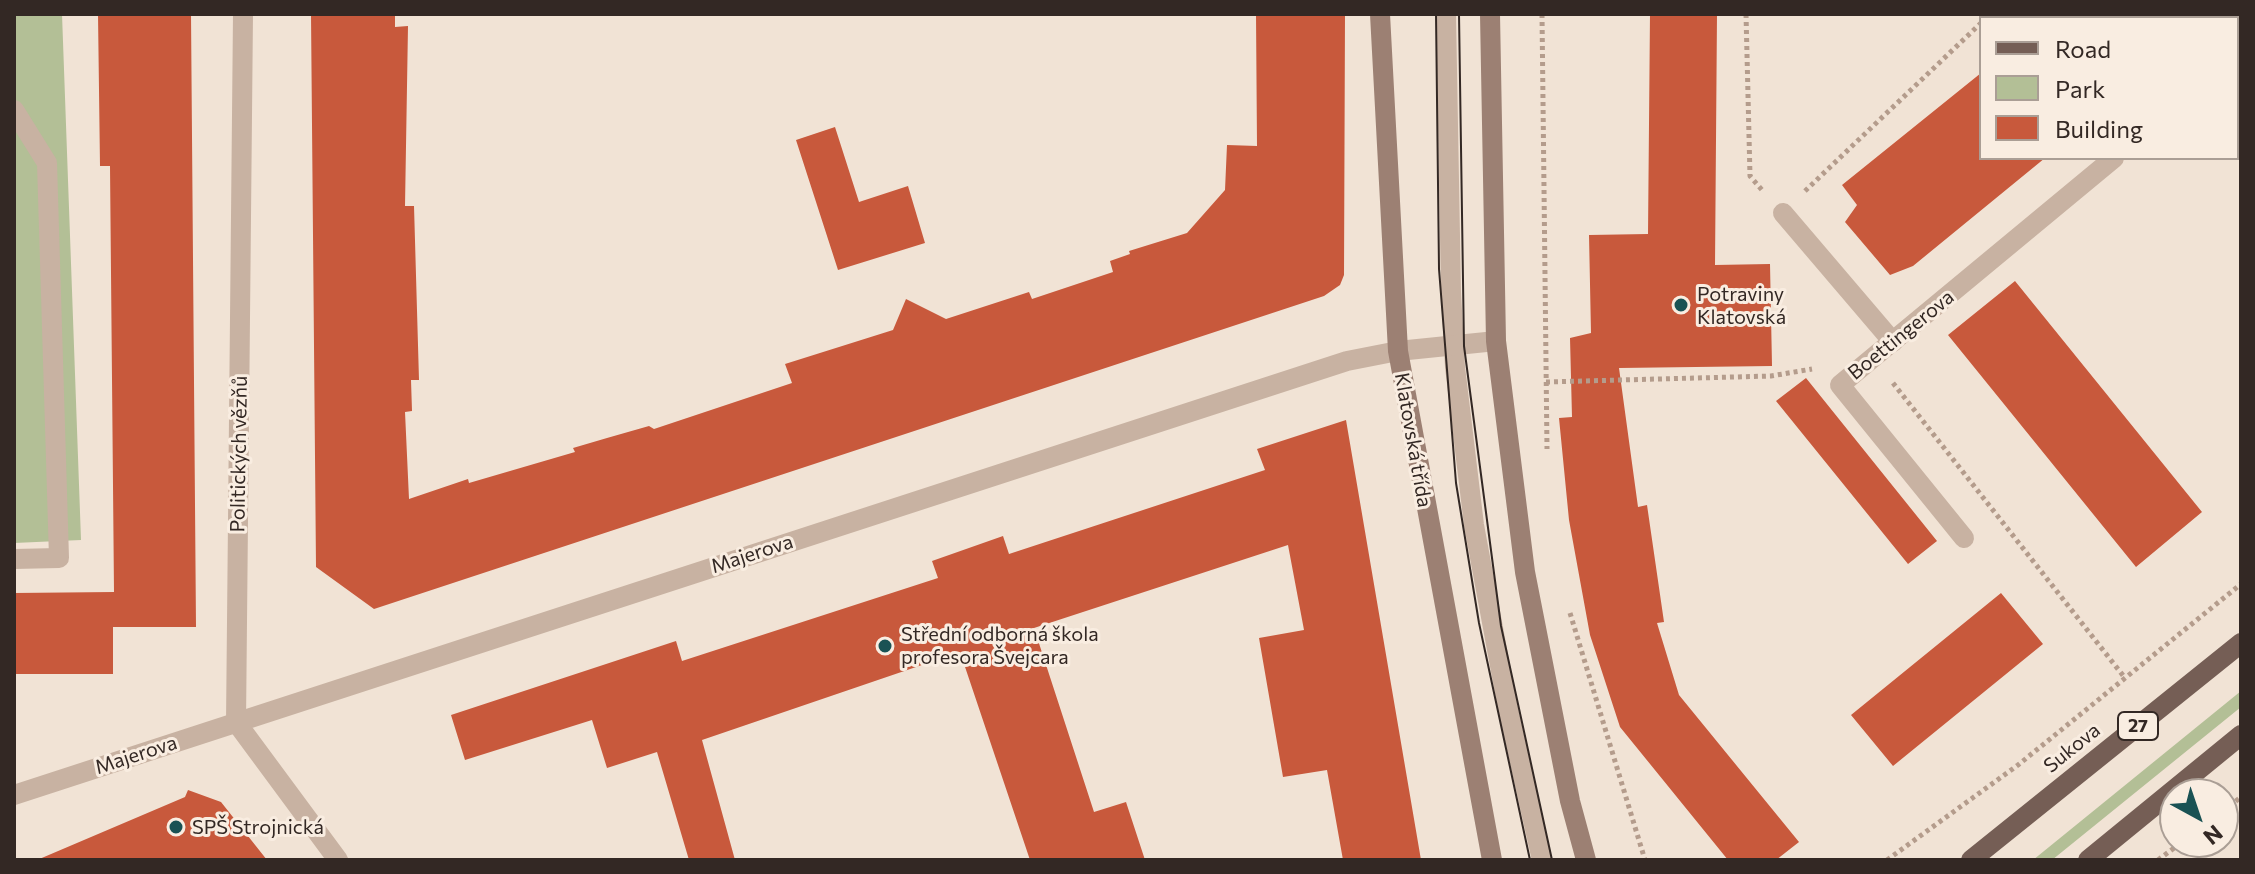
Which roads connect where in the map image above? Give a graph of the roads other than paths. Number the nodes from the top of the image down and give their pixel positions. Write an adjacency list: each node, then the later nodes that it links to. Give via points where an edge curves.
1 (243, 14): 15 (street, Politických vězňů)
2 (1380, 14): 11 (main road, Klatovská třída)
3 (1446, 14): 10 (street)
4 (1490, 14): 8 (main road)
5 (14, 110): 13 (street, via 47,163 59,558)
6 (2112, 160): 9 (street, Boettingerova)
7 (1783, 213): 9 (street)
8 (1496, 341): 10 (street, Majerova); 21 (main road, via 1525,572)
9 (1893, 342): 12 (street, Boettingerova, via 1840,385)
10 (1454, 347): 11 (street, Majerova); 20 (street, via 1474,525)
11 (1398, 351): 15 (street, Majerova, via 1347,361); 19 (main road, Klatovská třída)
12 (1964, 538)
13 (14, 559)
14 (2241, 643): 22 (main road, Sukova / 27)
15 (236, 722): 17 (street, Majerova); 18 (street)
16 (2241, 735): 23 (main road)
17 (14, 795)
18 (338, 860)
19 (1492, 860)
20 (1542, 860)
21 (1586, 860)
22 (1971, 860)
23 (2088, 860)

